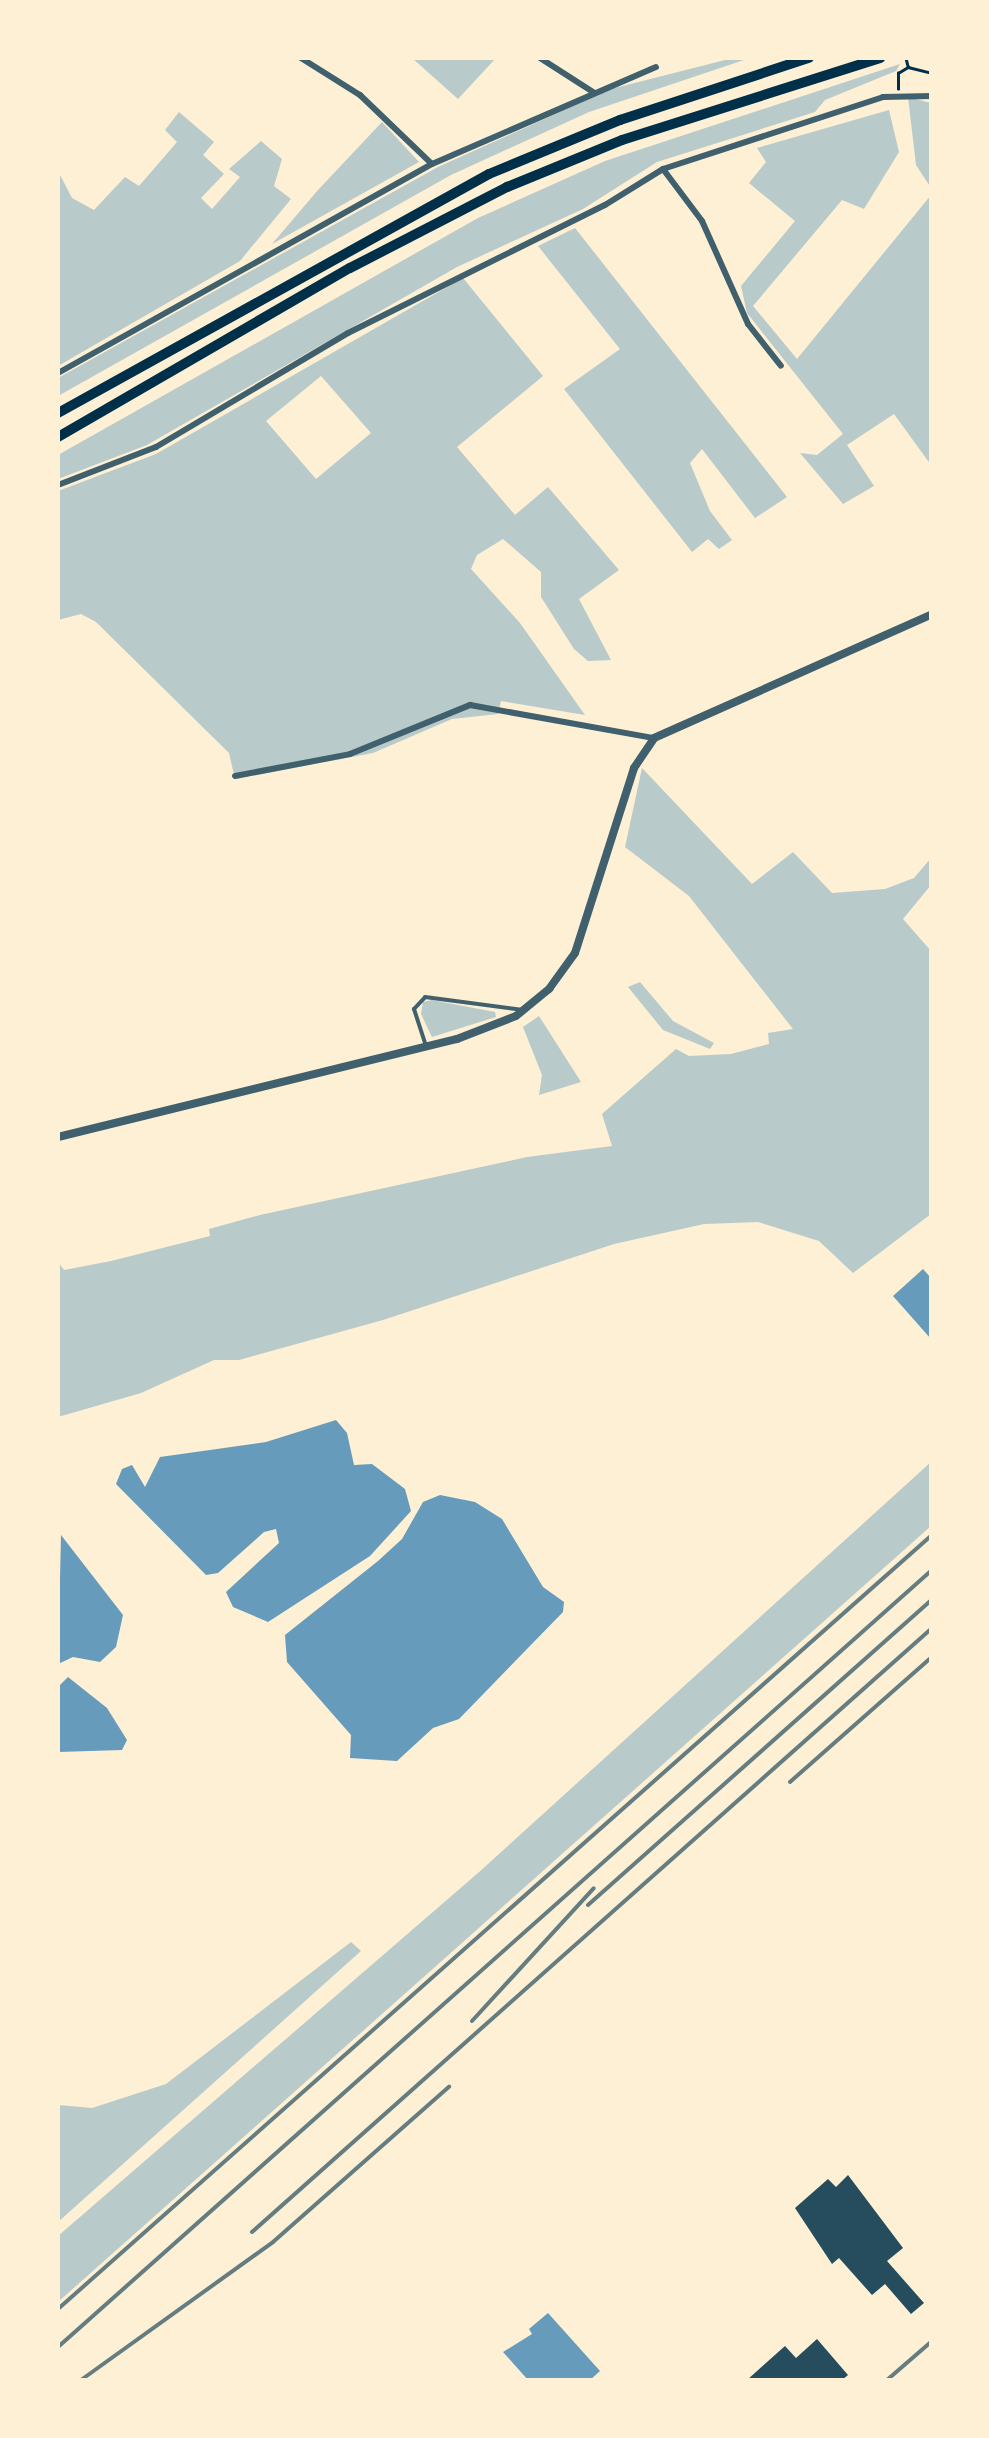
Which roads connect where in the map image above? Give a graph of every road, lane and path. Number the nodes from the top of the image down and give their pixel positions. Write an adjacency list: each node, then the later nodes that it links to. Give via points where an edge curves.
1 (301, 58): 12 (street, via 360,95)
2 (540, 58): 9 (street)
3 (809, 58): 16 (main road, via 620,120 472,182)
4 (880, 58): 17 (main road, via 622,140 507,188 350,268)
5 (906, 58): 7 (path)
6 (656, 67): 9 (street)
7 (908, 67): 8 (path); 10 (path, via 898,73)
8 (932, 73)
9 (593, 92): 12 (street)
10 (898, 93): 11 (street); 13 (street)
11 (932, 96)
12 (432, 164): 15 (street)
13 (663, 169): 14 (street, via 713,241 748,324); 18 (street, via 605,206 348,333 156,447)
14 (781, 366)
15 (58, 373)
16 (58, 414)
17 (58, 437)
18 (58, 485)
19 (932, 614): 20 (street)
20 (654, 738): 21 (street, via 470,704 350,754); 22 (street, via 634,768 583,936 560,978)
21 (234, 776)
22 (524, 1010): 23 (street, via 492,1028); 23 (lane, via 425,997 414,1010)
23 (426, 1046): 24 (street)
24 (58, 1137)

